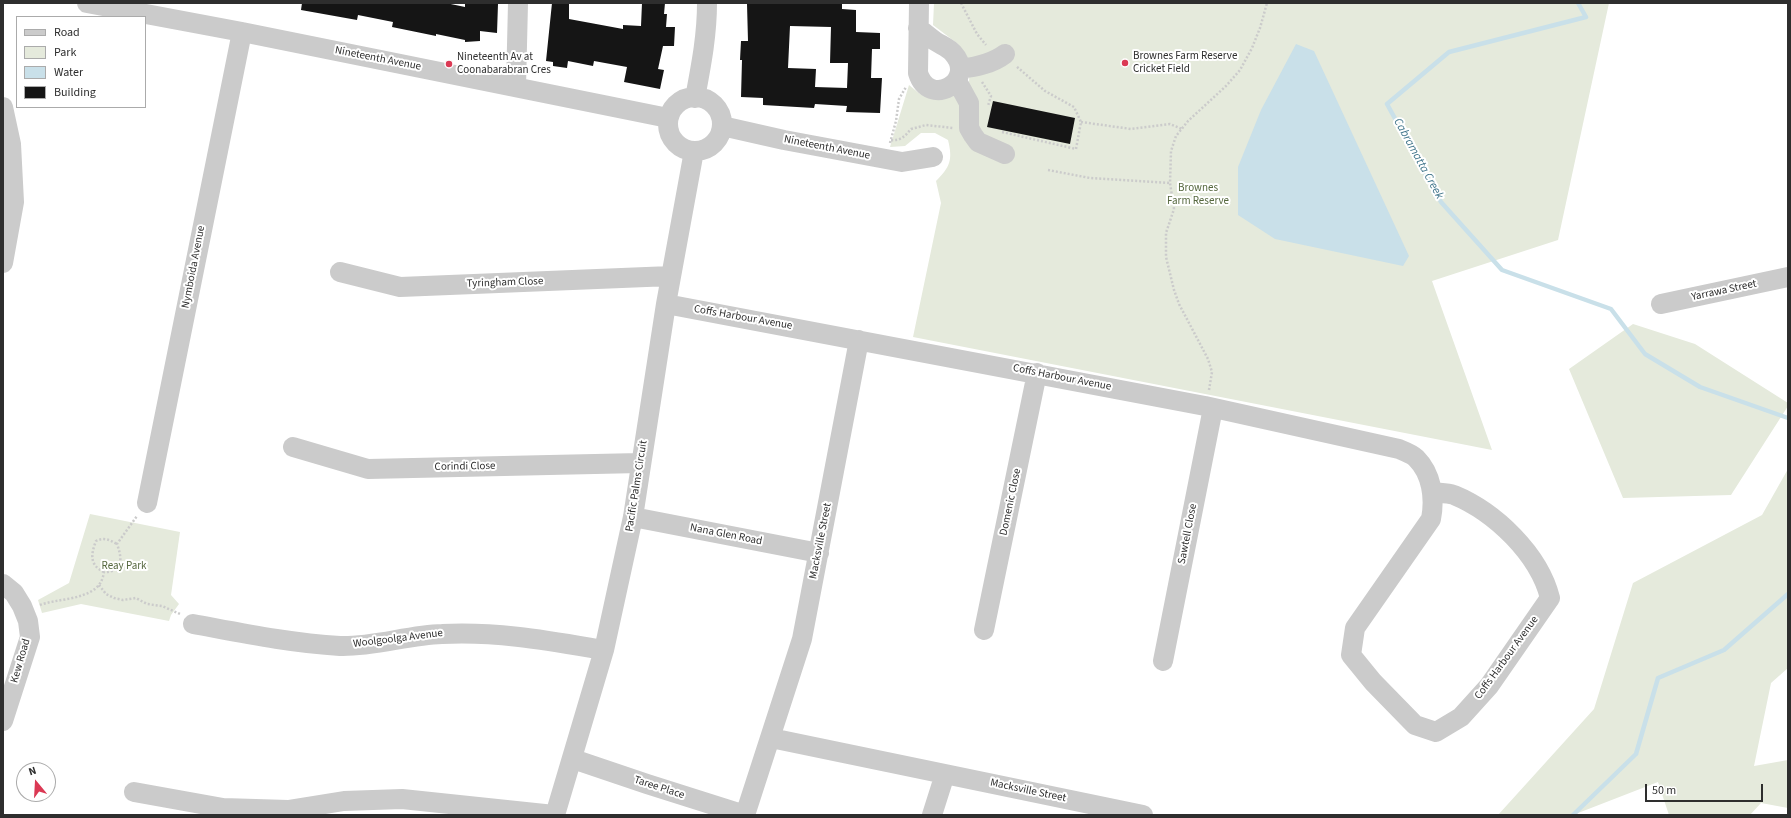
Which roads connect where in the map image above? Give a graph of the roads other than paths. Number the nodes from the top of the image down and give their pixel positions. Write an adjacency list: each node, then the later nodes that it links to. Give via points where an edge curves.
1 (87, 3): 6 (street, Nineteenth Avenue)
2 (518, 3): 9 (street)
3 (708, 3): 10 (street, via 708,28)
4 (919, 3): 5 (street)
5 (918, 28): 8 (street, via 953,53); 8 (street, via 919,79 933,90 941,91)
6 (242, 32): 9 (street, Nineteenth Avenue); 29 (street, Nymboida Avenue)
7 (1001, 57): 8 (street)
8 (965, 72): 15 (street, via 969,128 978,142)
9 (516, 87): 12 (street, Nineteenth Avenue)
10 (695, 98): 12 (street, via 684,99 678,103); 13 (street, via 704,98 716,107)
11 (3, 107): 17 (street, via 11,144 14,202)
12 (668, 118): 14 (street, via 673,140 679,146)
13 (722, 126): 14 (street, via 714,143); 16 (street, Nineteenth Avenue, via 902,162)
14 (694, 151): 19 (street, Pacific Palms Circuit)
15 (1005, 154)
16 (933, 157)
17 (3, 263)
18 (340, 272): 19 (street, Tyringham Close, via 400,287)
19 (671, 276): 21 (street, Pacific Palms Circuit)
20 (1788, 278): 22 (street, Yarrawa Street)
21 (666, 304): 23 (street, Coffs Harbour Avenue); 27 (street, Pacific Palms Circuit)
22 (1661, 304)
23 (859, 340): 24 (street, Coffs Harbour Avenue); 31 (street, Macksville Street)
24 (1037, 373): 25 (street, Coffs Harbour Avenue); 34 (street, Domenic Close)
25 (1211, 401): 28 (street, Coffs Harbour Avenue, via 1399,448 1415,457 1426,472); 36 (street, Sawtell Close)
26 (293, 447): 27 (street, Corindi Close, via 368,469)
27 (640, 462): 30 (street, Pacific Palms Circuit)
28 (1432, 492): 28 (street, Coffs Harbour Avenue, via 1434,502 1430,519 1355,628 1351,655 1415,725 1436,732 1461,717 1489,686 1550,598 1546,584 1526,550 1488,513 1452,494)
29 (146, 503)
30 (633, 517): 31 (street, Nana Glen Road); 35 (street, Pacific Palms Circuit)
31 (819, 553): 38 (street, Macksville Street, via 802,639)
32 (3, 584): 37 (street, Kew Road, via 14,593 24,611 30,637)
33 (193, 624): 35 (street, Woolgoolga Avenue, via 288,642 341,646 406,637 485,633)
34 (984, 630)
35 (604, 650): 39 (street, Pacific Palms Circuit)
36 (1163, 661)
37 (3, 721)
38 (771, 738): 40 (street, Macksville Street); 43 (street, Macksville Street)
39 (573, 759): 42 (street, Pacific Palms Circuit); 43 (street, Taree Place)
40 (946, 774): 44 (street); 45 (street, Macksville Street)
41 (134, 792): 42 (street, via 223,808 288,810 344,801 402,799)
42 (555, 815)
43 (745, 815)
44 (932, 815)
45 (1144, 815)

